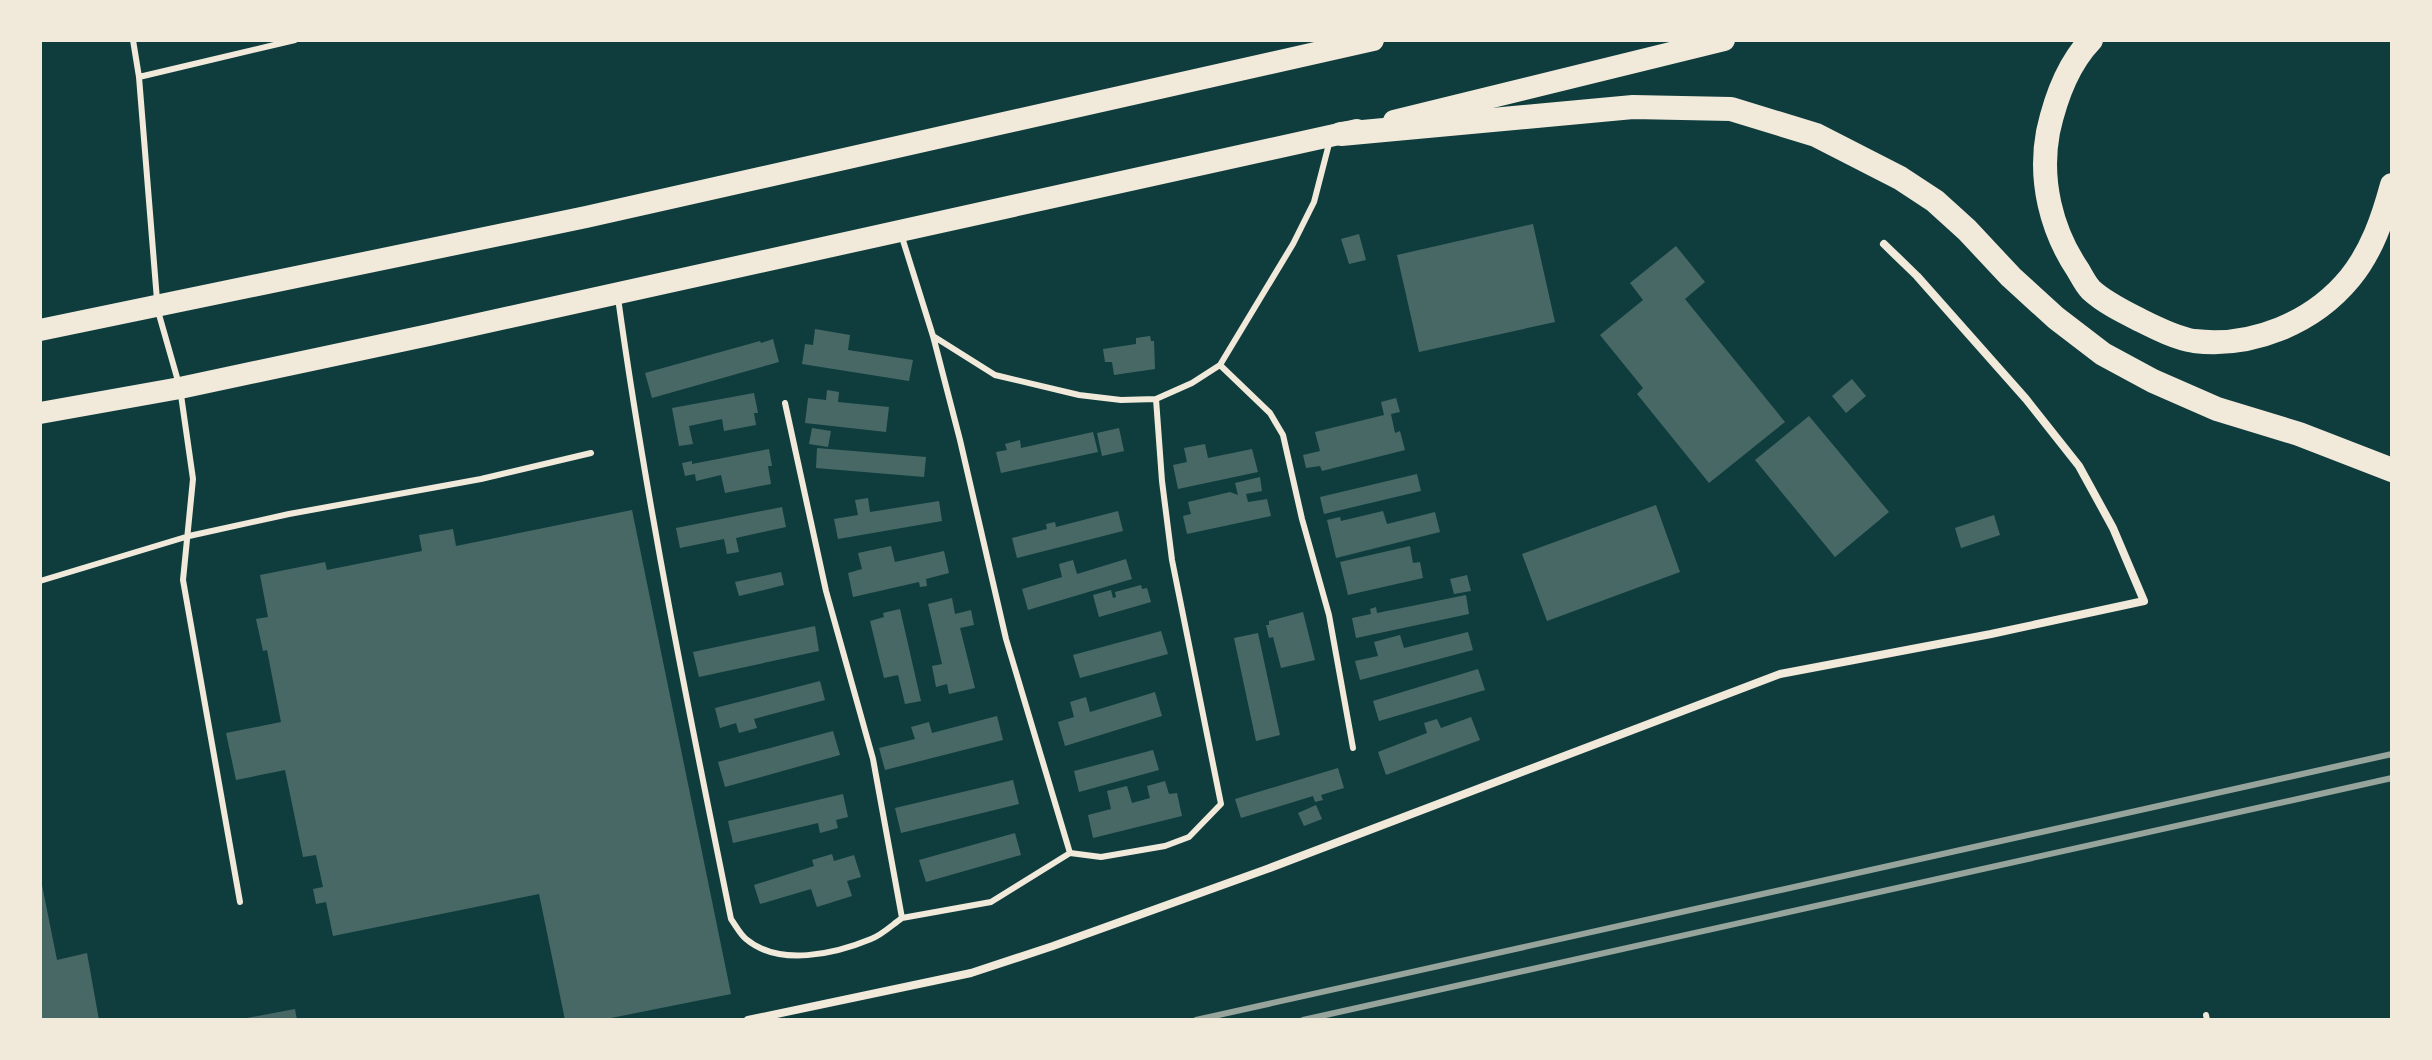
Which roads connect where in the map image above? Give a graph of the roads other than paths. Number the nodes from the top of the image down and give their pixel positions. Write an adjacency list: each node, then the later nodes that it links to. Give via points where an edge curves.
1 (133, 40): 6 (lane)
2 (295, 40): 6 (lane)
3 (1373, 40): 12 (highway)
4 (1724, 40): 7 (highway)
5 (2091, 40): 8 (highway, via 2055,102 2045,149 2048,206 2064,249 2091,290 2120,311 2193,341 2270,334 2314,312 2350,277 2380,227)
6 (139, 77): 12 (lane)
7 (1336, 135): 9 (highway); 15 (lane, via 1314,202 1293,244); 21 (highway, via 1633,107 1731,109 1816,135 1935,201 2056,318 2103,354 2217,409)
8 (2392, 185)
9 (900, 231): 11 (highway); 14 (lane)
10 (1884, 244): 28 (street, via 2026,399 2079,466 2144,601 1780,674 1053,946 971,973)
11 (617, 294): 16 (highway); 27 (lane, via 676,649 731,919 744,938 782,955 818,954 873,939)
12 (157, 308): 13 (highway); 16 (lane)
13 (40, 330)
14 (933, 336): 17 (lane, via 995,375 1079,395); 25 (lane, via 1006,639)
15 (1220, 365): 17 (lane); 24 (lane, via 1270,413 1283,435 1329,615)
16 (180, 388): 19 (highway); 22 (lane, via 193,479)
17 (1156, 399): 25 (lane, via 1172,560 1221,804 1189,837 1165,846 1101,857)
18 (785, 403): 27 (lane, via 826,591 873,759)
19 (40, 413)
20 (591, 453): 22 (lane)
21 (2392, 470)
22 (189, 536): 23 (lane); 26 (lane, via 183,580)
23 (40, 581)
24 (1353, 748)
25 (1070, 853): 27 (lane, via 991,902)
26 (240, 902)
27 (902, 918)
28 (748, 1020)

